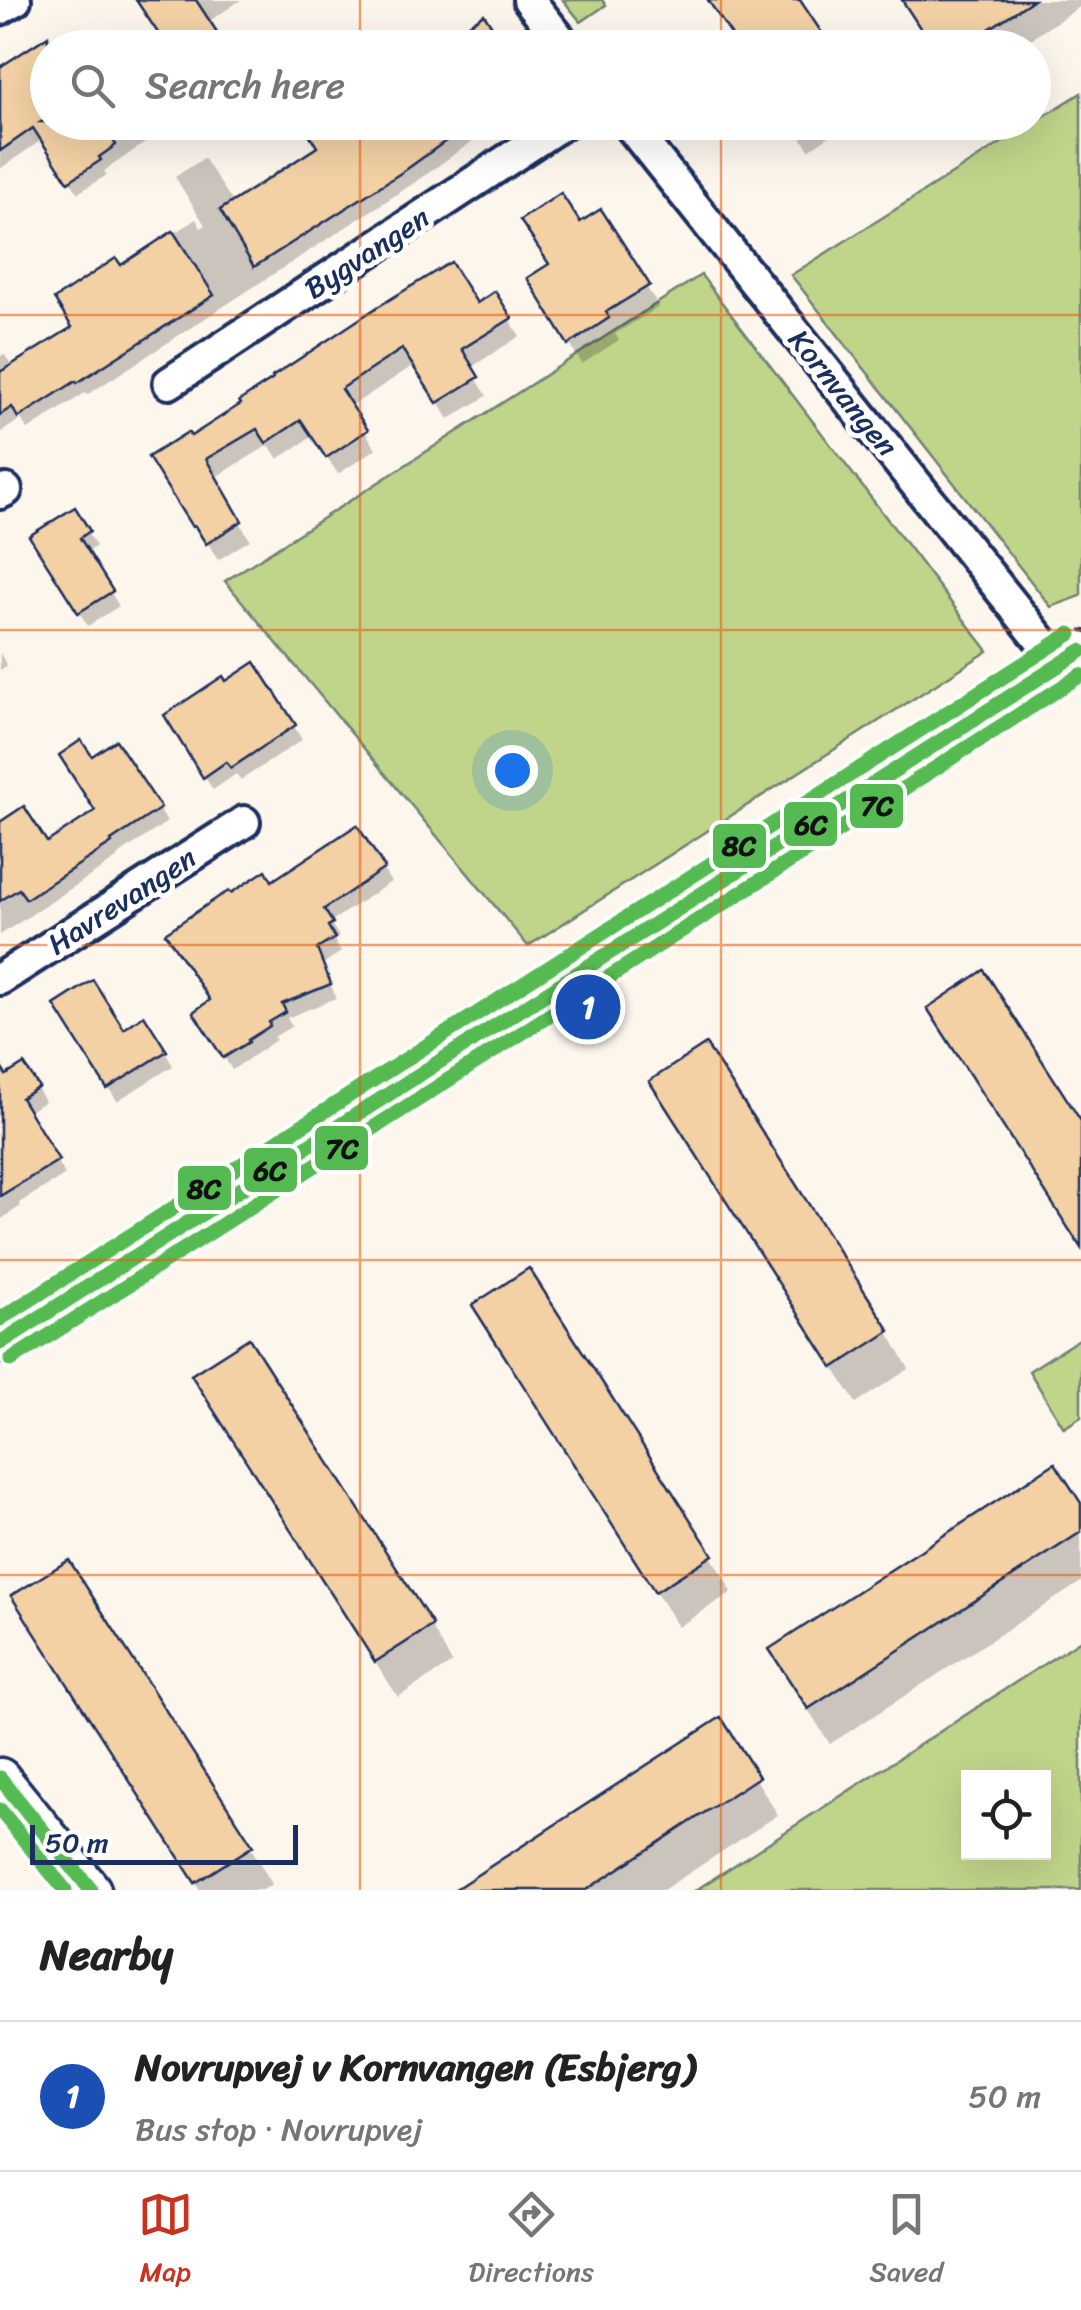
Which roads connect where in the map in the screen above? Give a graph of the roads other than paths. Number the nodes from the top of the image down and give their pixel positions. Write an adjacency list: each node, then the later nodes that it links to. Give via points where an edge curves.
1 (14, 0): 3 (street)
2 (528, 0): 4 (street)
3 (0, 10)
4 (552, 30)
5 (538, 140): 7 (street, Bygvangen)
6 (642, 140): 8 (street, Kornvangen)
7 (169, 383)
8 (1070, 657): 11 (street)
9 (244, 822): 10 (street, Havrevangen)
10 (0, 979)
11 (0, 1343)
12 (0, 1778): 13 (street)
13 (91, 1890)

